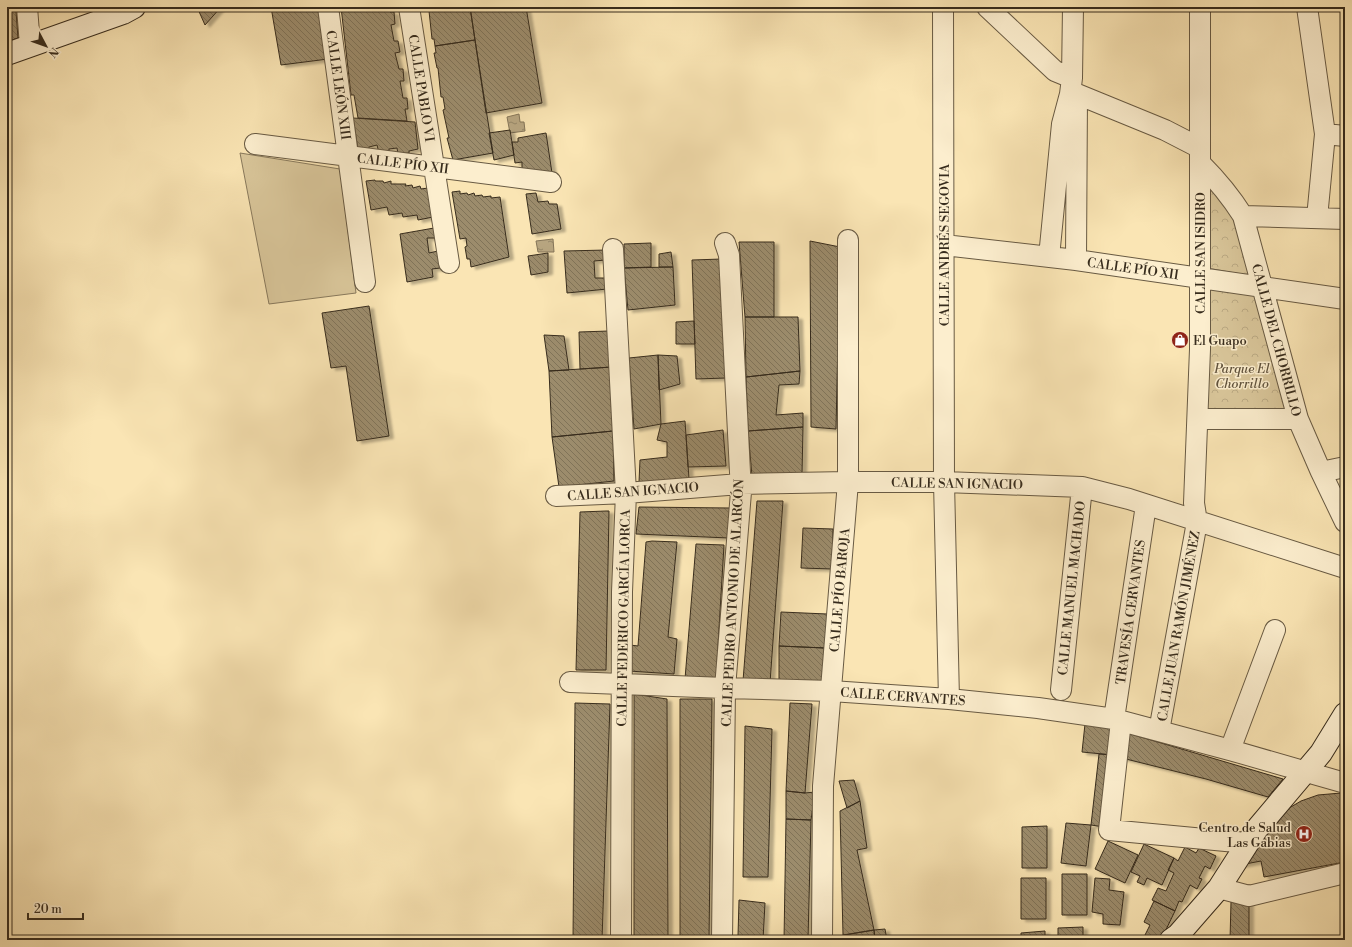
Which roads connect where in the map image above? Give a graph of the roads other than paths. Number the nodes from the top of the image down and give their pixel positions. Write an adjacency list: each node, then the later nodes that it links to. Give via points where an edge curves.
1 (28, 7): 10 (street)
2 (134, 7): 10 (street)
3 (328, 7): 16 (street, CALLE LEÓN XIII)
4 (409, 7): 18 (street, CALLE PABLO VI)
5 (943, 7): 25 (street, CALLE ANDRÉS SEGOVIA)
6 (986, 7): 12 (street, CALLE DEL CHORRILLO)
7 (1073, 7): 12 (street)
8 (1200, 7): 17 (street, CALLE SAN ISIDRO)
9 (1307, 7): 13 (street)
10 (30, 46): 11 (street)
11 (7, 54)
12 (1073, 89): 17 (street, CALLE DEL CHORRILLO, via 1165,130); 27 (street, via 1062,124); 28 (street)
13 (1325, 134): 14 (street); 21 (street)
14 (1345, 136)
15 (254, 144): 16 (street, CALLE PÍO XII)
16 (349, 156): 18 (street, CALLE PÍO XII); 31 (street, CALLE LEÓN XIII)
17 (1200, 156): 20 (street, CALLE DEL CHORRILLO); 30 (street, CALLE SAN ISIDRO)
18 (434, 167): 19 (street, CALLE PÍO XII); 29 (street, CALLE PABLO VI)
19 (551, 182)
20 (1243, 216): 21 (street); 32 (street, CALLE DEL CHORRILLO)
21 (1318, 218): 22 (street)
22 (1345, 219)
23 (848, 240): 38 (street, CALLE PÍO BAROJA)
24 (725, 244): 40 (street, CALLE PEDRO ANTONIO DE ALARCÓN, via 729,255)
25 (944, 245): 27 (street, CALLE PÍO XII); 39 (street, CALLE ANDRÉS SEGOVIA)
26 (613, 249): 42 (street, CALLE FEDERICO GARCÍA LORCA)
27 (1049, 257): 28 (street, CALLE PÍO XII)
28 (1076, 260): 30 (street, CALLE PÍO XII)
29 (449, 263)
30 (1201, 278): 32 (street, CALLE PÍO XII); 34 (street, CALLE SAN ISIDRO)
31 (365, 282)
32 (1263, 288): 33 (street, CALLE PÍO XII); 35 (street, CALLE DEL CHORRILLO)
33 (1345, 299)
34 (1198, 419): 35 (street); 45 (street, CALLE SAN ISIDRO, via 1194,503)
35 (1298, 419): 37 (street, CALLE DEL CHORRILLO)
36 (1345, 467): 37 (street)
37 (1321, 472): 46 (street, CALLE DEL CHORRILLO)
38 (848, 482): 39 (street, CALLE SAN IGNACIO); 40 (street, CALLE SAN IGNACIO); 53 (street, CALLE PÍO BAROJA)
39 (944, 482): 41 (street, CALLE SAN IGNACIO); 54 (street, CALLE ANDRÉS SEGOVIA)
40 (740, 484): 42 (street, CALLE SAN IGNACIO); 51 (street, CALLE PEDRO ANTONIO DE ALARCÓN)
41 (1082, 487): 44 (street, CALLE SAN IGNACIO); 52 (street, CALLE MANUEL MACHADO)
42 (626, 493): 43 (street, CALLE SAN IGNACIO); 50 (street, CALLE FEDERICO GARCÍA LORCA)
43 (556, 496)
44 (1146, 505): 45 (street, CALLE SAN IGNACIO); 56 (street, TRAVESÍA CERVANTES)
45 (1197, 522): 47 (street, CALLE SAN IGNACIO); 57 (street, CALLE JUAN RAMÓN JIMÉNEZ)
46 (1345, 522)
47 (1345, 568)
48 (1275, 630): 58 (street)
49 (570, 682): 50 (street, CALLE CERVANTES)
50 (622, 684): 51 (street, CALLE CERVANTES); 64 (street, CALLE FEDERICO GARCÍA LORCA)
51 (725, 688): 53 (street, CALLE CERVANTES); 65 (street, CALLE PEDRO ANTONIO DE ALARCÓN)
52 (1061, 690)
53 (831, 691): 54 (street, CALLE CERVANTES); 66 (street, CALLE PÍO BAROJA, via 823,786)
54 (949, 699): 56 (street, CALLE CERVANTES, via 1038,708)
55 (1345, 714): 59 (street, via 1321,753)
56 (1117, 720): 57 (street, CALLE CERVANTES); 61 (street, TRAVESÍA CERVANTES, via 1109,830)
57 (1159, 731): 58 (street, CALLE CERVANTES)
58 (1230, 750): 59 (street, CALLE CERVANTES)
59 (1306, 771): 60 (street, CALLE CERVANTES); 61 (street)
60 (1345, 783)
61 (1247, 843): 63 (street)
62 (1345, 873): 63 (street, via 1249,896)
63 (1219, 888): 67 (street)
64 (621, 940)
65 (722, 940)
66 (822, 940)
67 (1171, 940)

